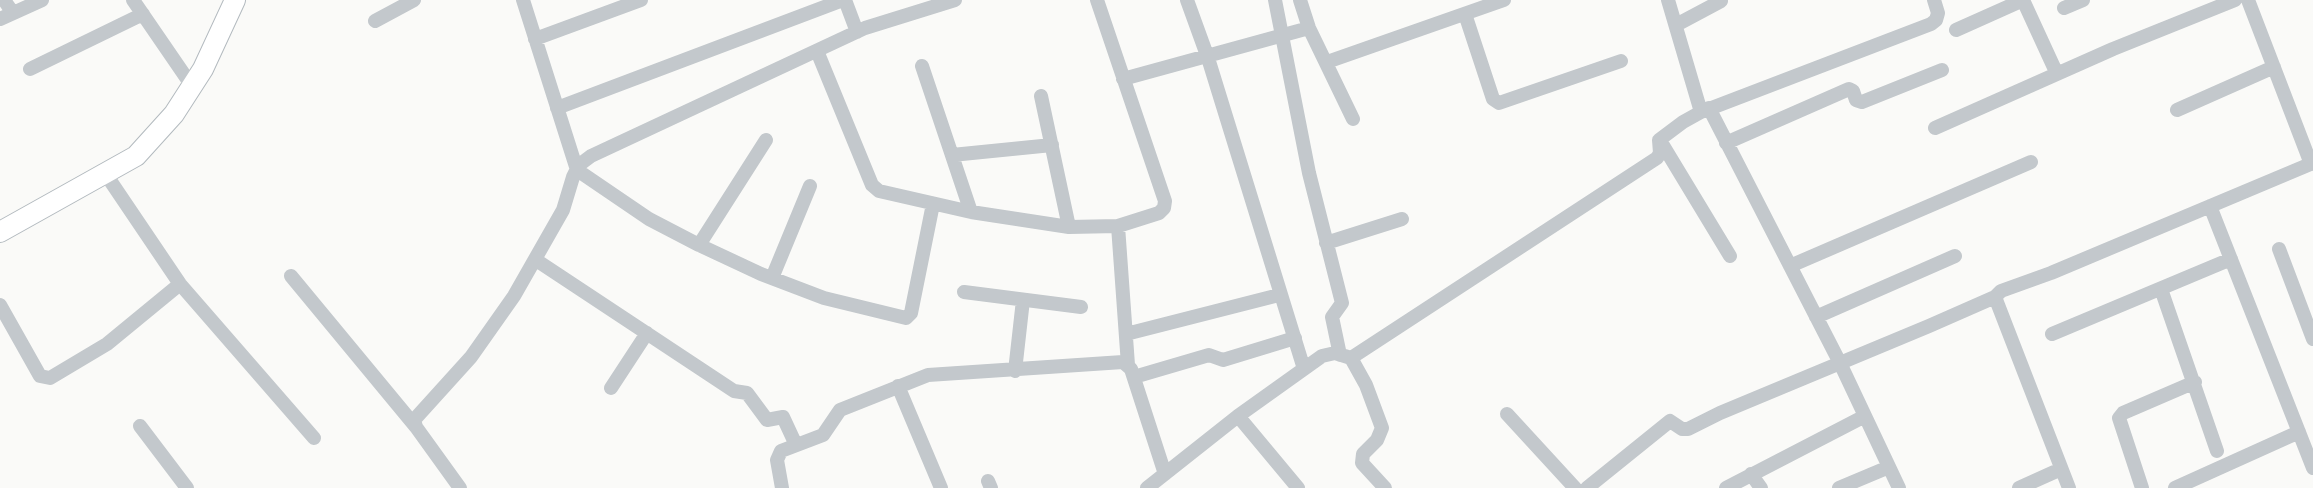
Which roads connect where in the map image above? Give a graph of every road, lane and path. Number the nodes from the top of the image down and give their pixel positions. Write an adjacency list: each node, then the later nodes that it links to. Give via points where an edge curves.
1 (4, 0): 25 (street)
2 (42, 0): 25 (street)
3 (133, 0): 23 (street)
4 (235, 0): 43 (main road)
5 (414, 0): 26 (street)
6 (523, 0): 32 (street)
7 (641, 0): 32 (street)
8 (844, 0): 30 (street); 45 (street)
9 (956, 0): 30 (street)
10 (1097, 0): 42 (street)
11 (1187, 0): 34 (street)
12 (1275, 0): 31 (street)
13 (1300, 0): 28 (street)
14 (1504, 0): 24 (street)
15 (1668, 0): 27 (street)
16 (1934, 0): 46 (street, via 1938,13 1931,24)
17 (2023, 0): 29 (street); 41 (street)
18 (2083, 0): 22 (street)
19 (2235, 0): 41 (street)
20 (2248, 0): 38 (street)
21 (1722, 1): 27 (street)
22 (2064, 8)
23 (143, 14): 39 (street); 43 (street)
24 (1465, 14): 35 (street, via 1493,99 1499,103); 36 (street)
25 (6, 16)
26 (375, 21)
27 (1676, 25): 46 (street)
28 (1309, 28): 31 (street); 36 (street)
29 (1956, 30)
30 (857, 32): 33 (street)
31 (1282, 37): 34 (street); 67 (street)
32 (535, 39): 45 (street)
33 (817, 51): 57 (street, via 591,156); 60 (street, via 873,185 886,194)
34 (1208, 58): 42 (street); 80 (street)
35 (1621, 61)
36 (1328, 62): 48 (street)
37 (922, 66): 54 (street)
38 (2274, 67): 47 (street); 56 (street)
39 (30, 69)
40 (1942, 70): 52 (street, via 1862,102 1849,89)
41 (2057, 74): 49 (street)
42 (1123, 79): 64 (street, via 1165,201 1159,213)
43 (192, 86): 58 (main road, via 174,114 136,156)
44 (1041, 96): 53 (street)
45 (557, 108): 57 (street)
46 (1705, 110): 51 (street); 52 (street)
47 (2177, 111)
48 (1353, 119)
49 (1935, 128)
50 (766, 140): 68 (street)
51 (1659, 140): 70 (street); 91 (street, via 1657,158)
52 (1726, 143): 74 (street)
53 (1052, 146): 54 (street); 65 (street)
54 (952, 155): 62 (street)
55 (2031, 162): 74 (street)
56 (2312, 164): 61 (street)
57 (577, 170): 68 (street, via 649,219); 73 (street, via 563,210)
58 (105, 173): 66 (main road); 77 (street)
59 (810, 186): 76 (street)
60 (933, 204): 62 (street); 76 (street, via 911,313 906,318 824,298)
61 (2210, 206): 72 (street); 81 (street, via 2001,291)
62 (971, 212): 65 (street)
63 (1402, 219): 67 (street)
64 (1118, 226): 65 (street); 87 (street)
65 (1069, 227)
66 (0, 232)
67 (1326, 243): 91 (street, via 1342,303 1332,317)
68 (699, 245): 76 (street)
69 (2279, 249): 90 (street)
70 (1730, 256)
71 (1955, 256): 85 (street)
72 (2231, 259): 78 (street); 104 (street)
73 (536, 260): 86 (street); 103 (street, via 471,357 414,420)
74 (1790, 266): 85 (street)
75 (291, 276): 103 (street)
76 (772, 278)
77 (180, 284): 83 (street, via 107,344 50,378 40,376); 105 (street)
78 (2161, 289): 88 (street); 96 (street)
79 (964, 292): 82 (street)
80 (1280, 295): 87 (street); 89 (street)
81 (1995, 297): 92 (street); 110 (street)
82 (1023, 300): 84 (street); 94 (street)
83 (0, 305)
84 (1081, 306)
85 (1816, 317): 92 (street)
86 (647, 333): 98 (street); 106 (street, via 734,391 747,393 767,420 785,418)
87 (1126, 334): 95 (street)
88 (2052, 334)
89 (1295, 338): 93 (street); 95 (street, via 1223,360 1209,355)
90 (2313, 339)
91 (1345, 357): 93 (street, via 1335,353 1322,356); 119 (street, via 1366,386 1382,428 1362,463)
92 (1840, 363): 101 (street); 121 (street, via 1688,429 1670,421)
93 (1304, 369): 100 (street)
94 (1016, 370): 95 (street, via 1123,363); 97 (street, via 928,375)
95 (1131, 371): 111 (street)
96 (2195, 382): 107 (street); 128 (street, via 2123,412 2119,418)
97 (898, 386): 106 (street, via 840,410 823,435); 116 (street)
98 (611, 388)
99 (1506, 414): 120 (street)
100 (1238, 416): 111 (street); 118 (street)
101 (1865, 416): 108 (street); 112 (street)
102 (140, 426): 113 (street)
103 (416, 427): 114 (street)
104 (2299, 432): 109 (street); 129 (street)
105 (314, 438)
106 (796, 446): 115 (street, via 778,454)
107 (2217, 451)
108 (1890, 467): 124 (street); 125 (street)
109 (2313, 468)
110 (2061, 469): 126 (street); 127 (street)
111 (1165, 474): 117 (street)
112 (1751, 474): 122 (street); 123 (street)
113 (188, 488)
114 (460, 488)
115 (782, 488)
116 (941, 488)
117 (1147, 488)
118 (1298, 488)
119 (1385, 488)
120 (1575, 488)
121 (1587, 488)
122 (1726, 488)
123 (1761, 488)
124 (1839, 488)
125 (1899, 488)
126 (2019, 488)
127 (2069, 488)
128 (2142, 488)
129 (2175, 488)

